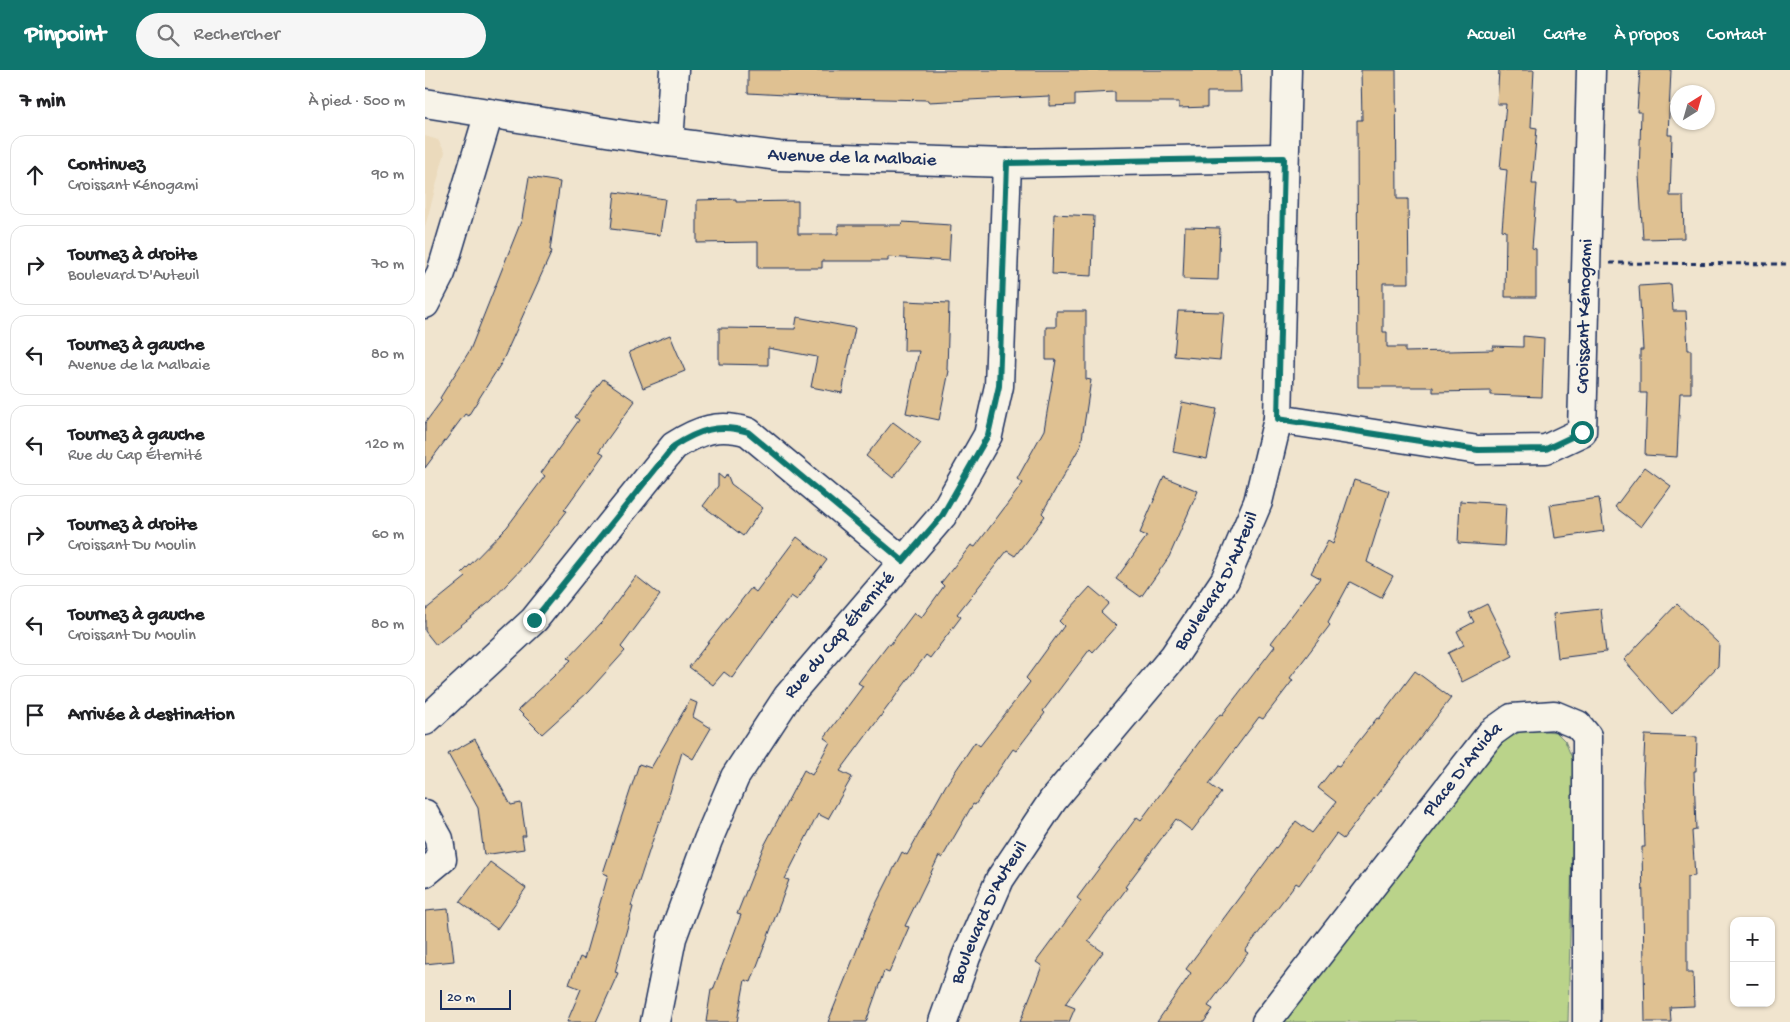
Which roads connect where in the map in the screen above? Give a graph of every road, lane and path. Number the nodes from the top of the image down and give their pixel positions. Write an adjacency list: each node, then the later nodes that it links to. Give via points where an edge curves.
1 (674, 70): 6 (street)
2 (1287, 70): 7 (street, Boulevard D'Auteuil)
3 (1591, 70): 12 (street, Croissant Kénogami, via 1582,432 1546,449 1478,450)
4 (425, 104): 5 (street, Avenue de la Malbaie)
5 (489, 114): 6 (street, Avenue de la Malbaie); 11 (street, via 441,273)
6 (669, 142): 8 (street, Avenue de la Malbaie, via 779,156)
7 (1284, 158): 8 (street, Avenue de la Malbaie); 12 (street, Boulevard D'Auteuil)
8 (1007, 163): 13 (street, Rue du Cap Éternité, via 999,386 988,435 942,516)
9 (1607, 263): 10 (path)
10 (1790, 264)
11 (425, 304)
12 (1278, 419): 18 (street, Boulevard D'Auteuil, via 1258,502 1225,580 1174,656 1053,800 1000,880)
13 (903, 561): 14 (street, via 748,432 729,426 693,434 674,446 534,620); 17 (street, Rue du Cap Éternité, via 788,696 735,777 672,938)
14 (425, 721)
15 (425, 814): 16 (street, via 439,839 442,859)
16 (425, 873)
17 (655, 1022)
18 (943, 1022)
19 (1265, 1022): 20 (street, Place D'Arvida, via 1491,733 1511,718 1554,715 1578,725 1587,736)
20 (1587, 1022)

